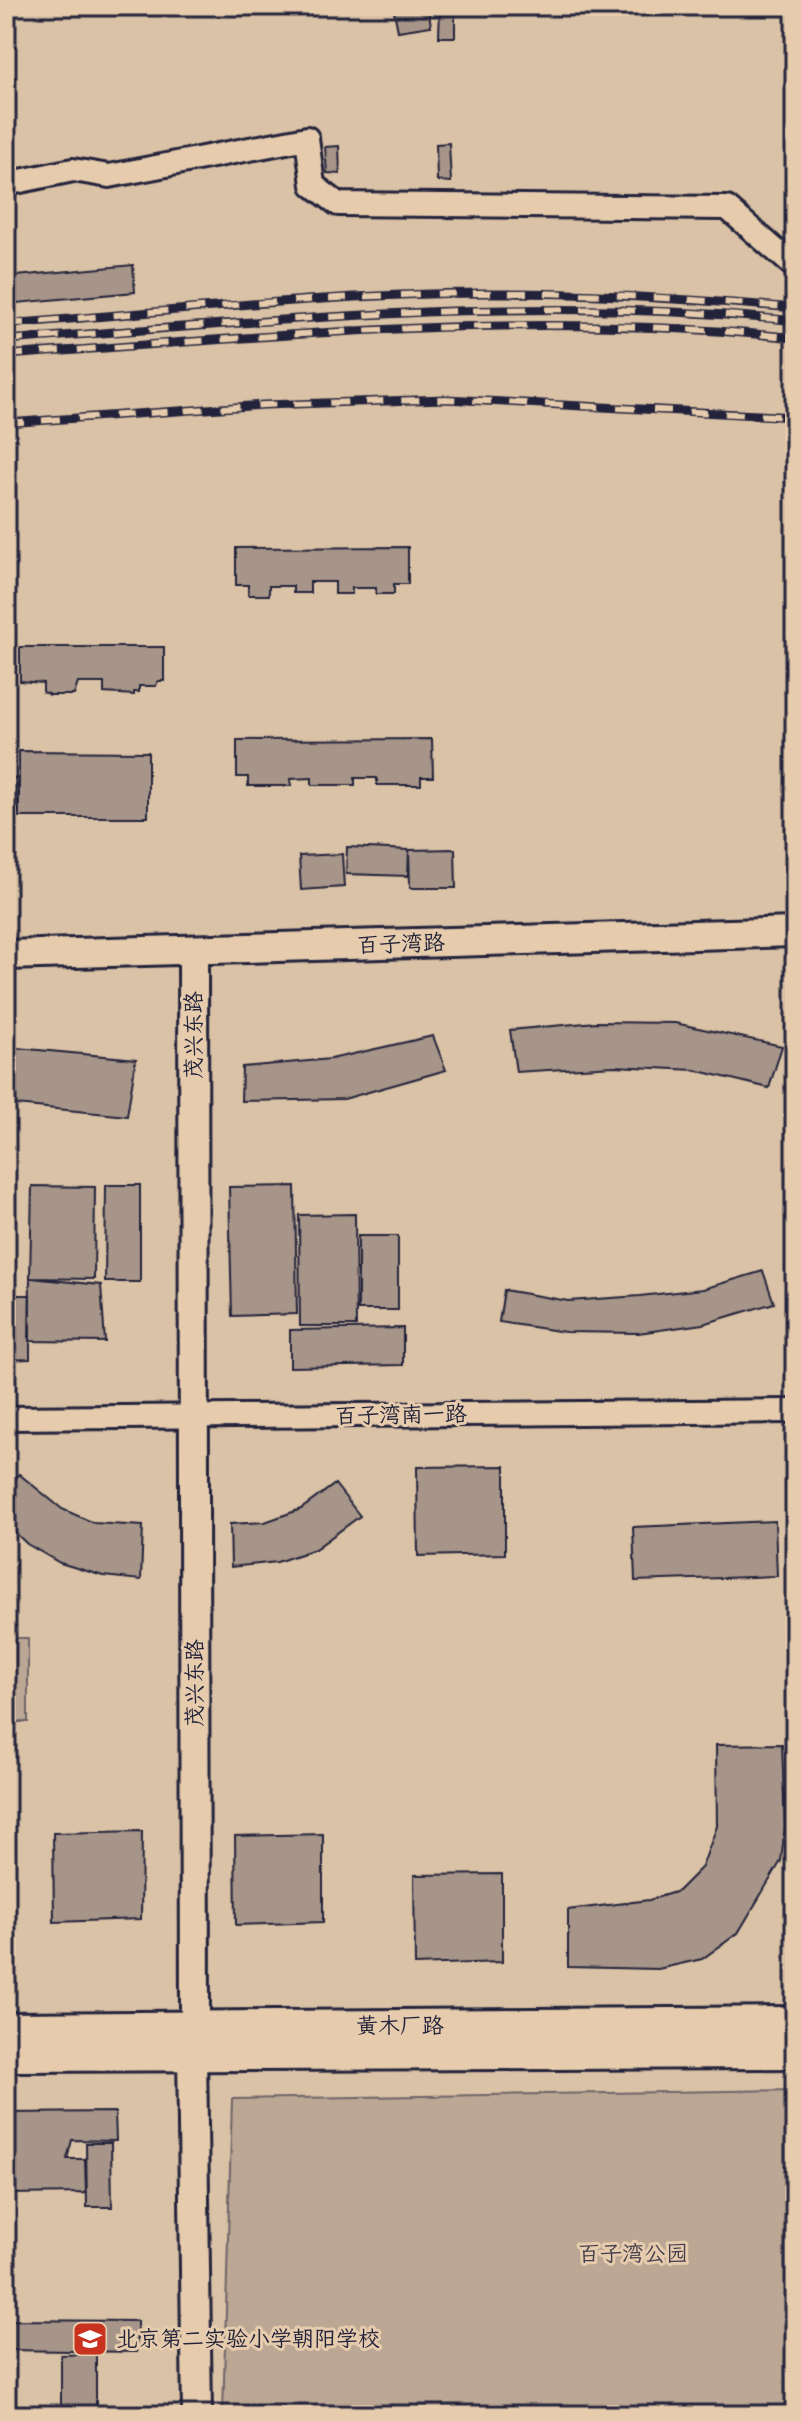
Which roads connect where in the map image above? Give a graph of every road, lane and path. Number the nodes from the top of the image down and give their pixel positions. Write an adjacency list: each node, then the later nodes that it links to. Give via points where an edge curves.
1 (6, 184): 2 (street, via 73,170 109,176 307,138 313,185 338,204 727,208)
2 (795, 267)
3 (795, 932): 4 (street, 百子湾路)
4 (193, 950): 5 (street, 百子湾路); 7 (street, 茂兴东路)
5 (6, 955)
6 (795, 1411): 7 (street, 百子湾南一路)
7 (195, 1417): 8 (street, 百子湾南一路); 11 (street, 茂兴东路)
8 (6, 1418)
9 (795, 2023): 11 (main road, 黄木厂路)
10 (6, 2029): 11 (main road, 黄木厂路)
11 (193, 2039): 12 (main road); 13 (main road); 14 (street, 茂兴东路)
12 (795, 2052)
13 (6, 2055)
14 (197, 2415)

